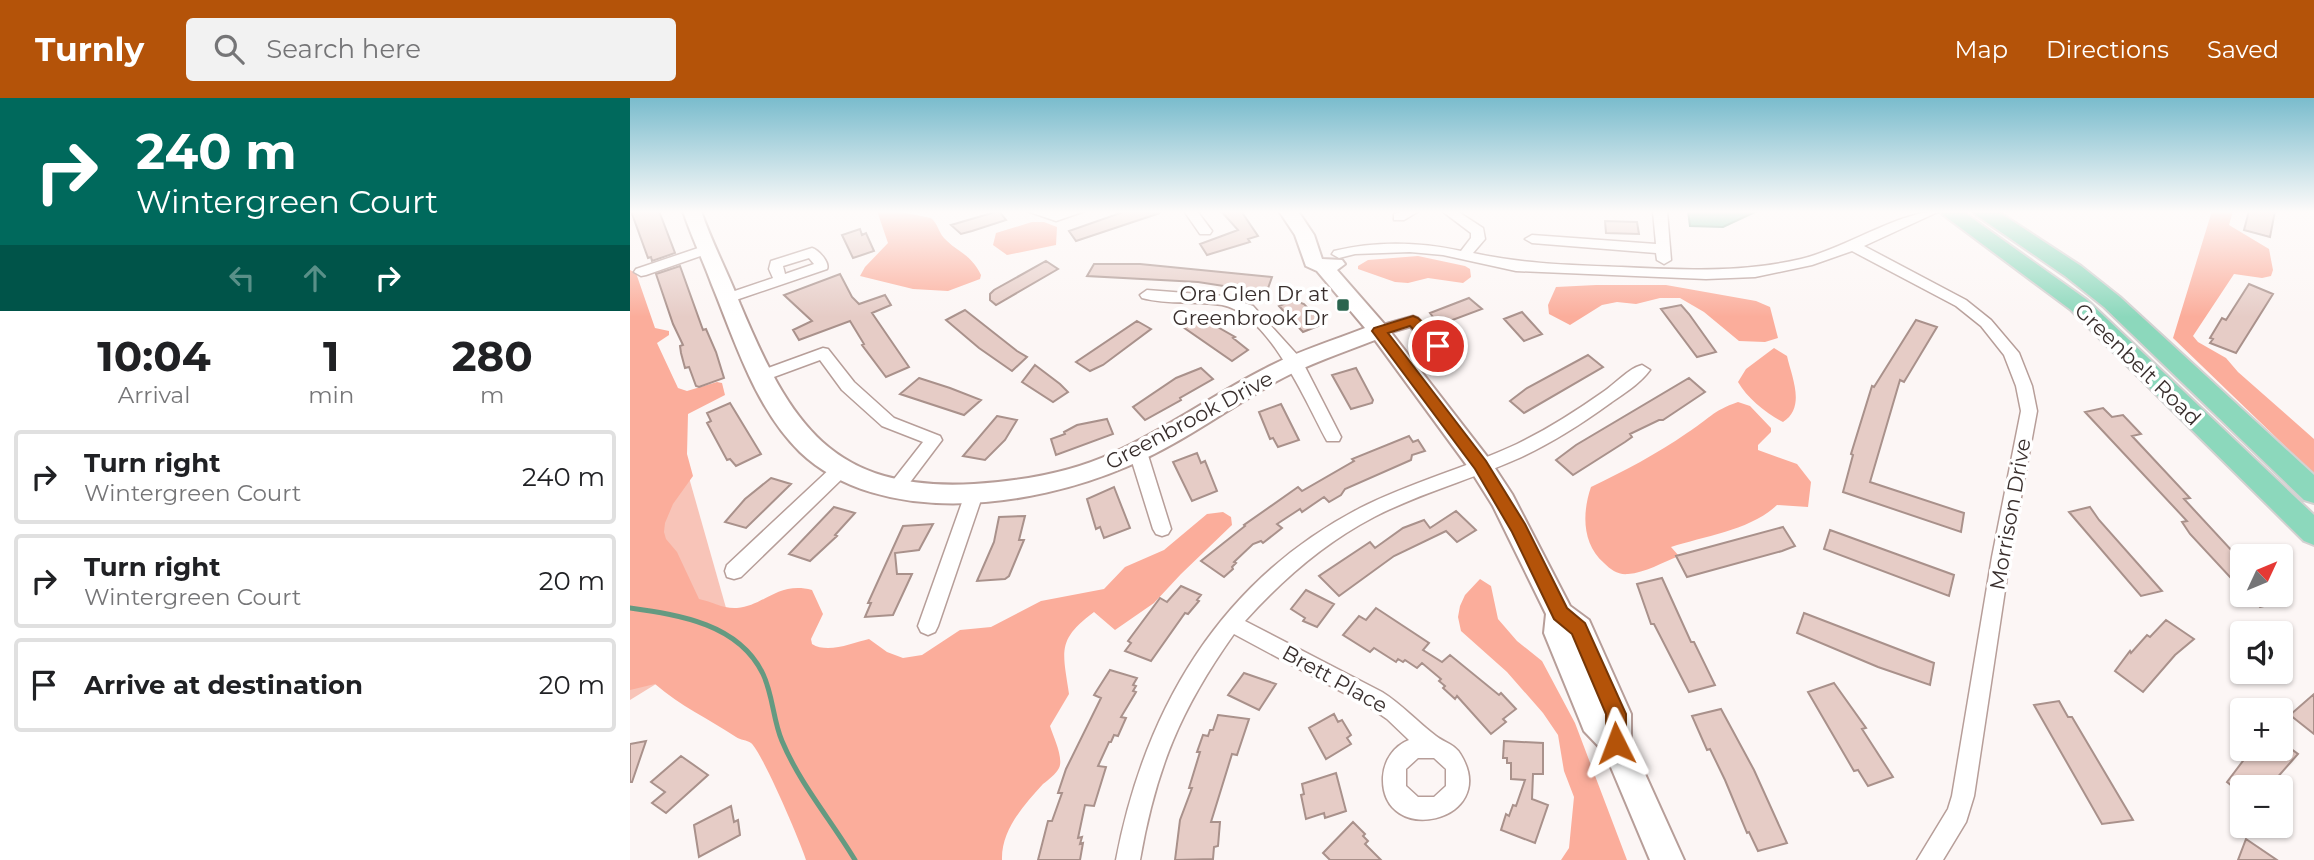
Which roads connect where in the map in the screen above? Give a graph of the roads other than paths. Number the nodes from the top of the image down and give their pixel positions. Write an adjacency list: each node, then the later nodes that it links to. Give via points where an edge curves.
1 (1318, 247): 11 (street)
2 (1472, 247): 10 (street)
3 (1631, 247): 9 (street)
4 (1851, 247): 14 (street, via 1774,270)
5 (1854, 247): 37 (street, Morrison Drive, via 1961,303 1986,323 2021,373 2029,411 1963,796 1954,821)
6 (2000, 247): 30 (main road, Greenbelt Road, via 2079,305)
7 (2036, 247): 27 (main road, Greenbelt Road, via 2112,302)
8 (707, 249): 13 (street); 16 (street, Greenbrook Drive)
9 (1663, 249): 14 (street)
10 (1464, 256): 11 (street, via 1410,248 1355,250); 14 (street, via 1516,267)
11 (1328, 257): 17 (street)
12 (822, 266): 16 (street)
13 (641, 272)
14 (1666, 274)
15 (1147, 295): 19 (street, via 1242,306 1259,319)
16 (727, 298): 21 (street, Greenbrook Drive)
17 (1379, 331): 18 (street, via 1413,321); 19 (street, Greenbrook Drive); 24 (street)
18 (1438, 346)
19 (1295, 363): 22 (street); 23 (street, Greenbrook Drive)
20 (1642, 370): 24 (street, via 1536,442)
21 (763, 376): 25 (street, Greenbrook Drive, via 796,432); 26 (street, via 823,353 848,386 888,422 934,440)
22 (1333, 437)
23 (1138, 452): 28 (street, Greenbrook Drive, via 1060,481); 29 (street)
24 (1480, 465): 32 (street, via 1372,510 1323,538 1286,566); 36 (street, via 1519,529 1560,614 1558,633 1595,721 1616,743)
25 (841, 470): 26 (street, Greenbrook Drive, via 869,483); 31 (street)
26 (896, 488): 28 (street, Greenbrook Drive)
27 (2314, 492)
28 (974, 494): 33 (street)
29 (1162, 529)
30 (2314, 533)
31 (734, 571)
32 (1231, 623): 34 (street, Brett Place, via 1375,699); 35 (street, via 1207,653 1166,725 1148,771)
33 (928, 626)
34 (1431, 746)
35 (1128, 860)
36 (1667, 860)
37 (1929, 860)

